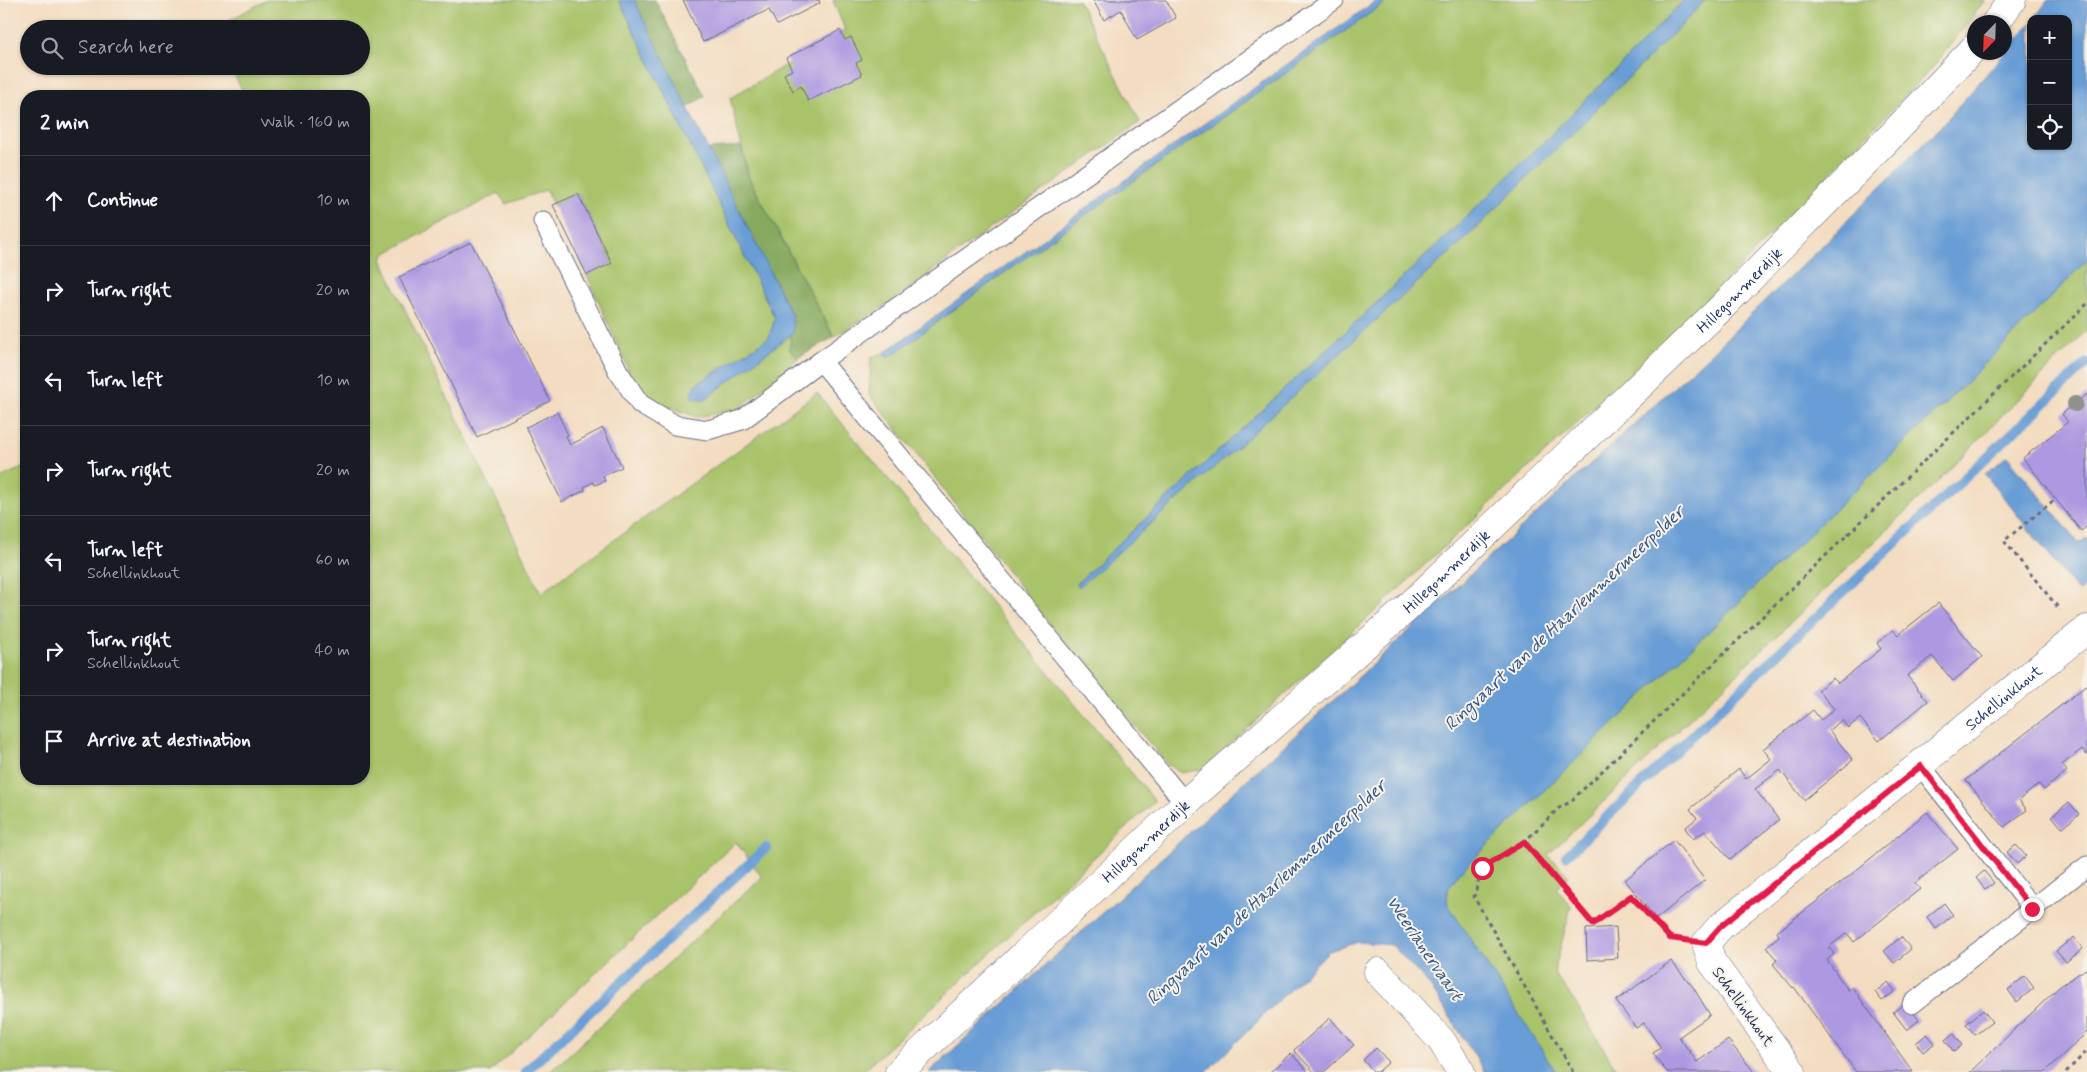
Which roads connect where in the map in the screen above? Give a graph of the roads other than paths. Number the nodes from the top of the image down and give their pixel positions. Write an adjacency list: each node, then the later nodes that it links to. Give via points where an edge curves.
1 (1334, 0): 6 (lane)
2 (2012, 0): 3 (street)
3 (2001, 15)
4 (1967, 55): 9 (street, Hillegommerdijk, via 1697,330 1407,608)
5 (543, 221): 6 (lane, via 618,371 640,404 675,425 708,430 742,420)
6 (821, 361): 9 (lane)
7 (2084, 632): 8 (street, Schellinkhout)
8 (1921, 766): 11 (lane); 16 (street, Schellinkhout, via 1720,927 1706,943 1712,962)
9 (1185, 803): 14 (street, Hillegommerdijk)
10 (2087, 866): 11 (lane)
11 (2032, 909): 13 (lane)
12 (1378, 972): 15 (street, via 1441,1040)
13 (1912, 1004)
14 (899, 1072)
15 (1461, 1072)
16 (1792, 1072)

